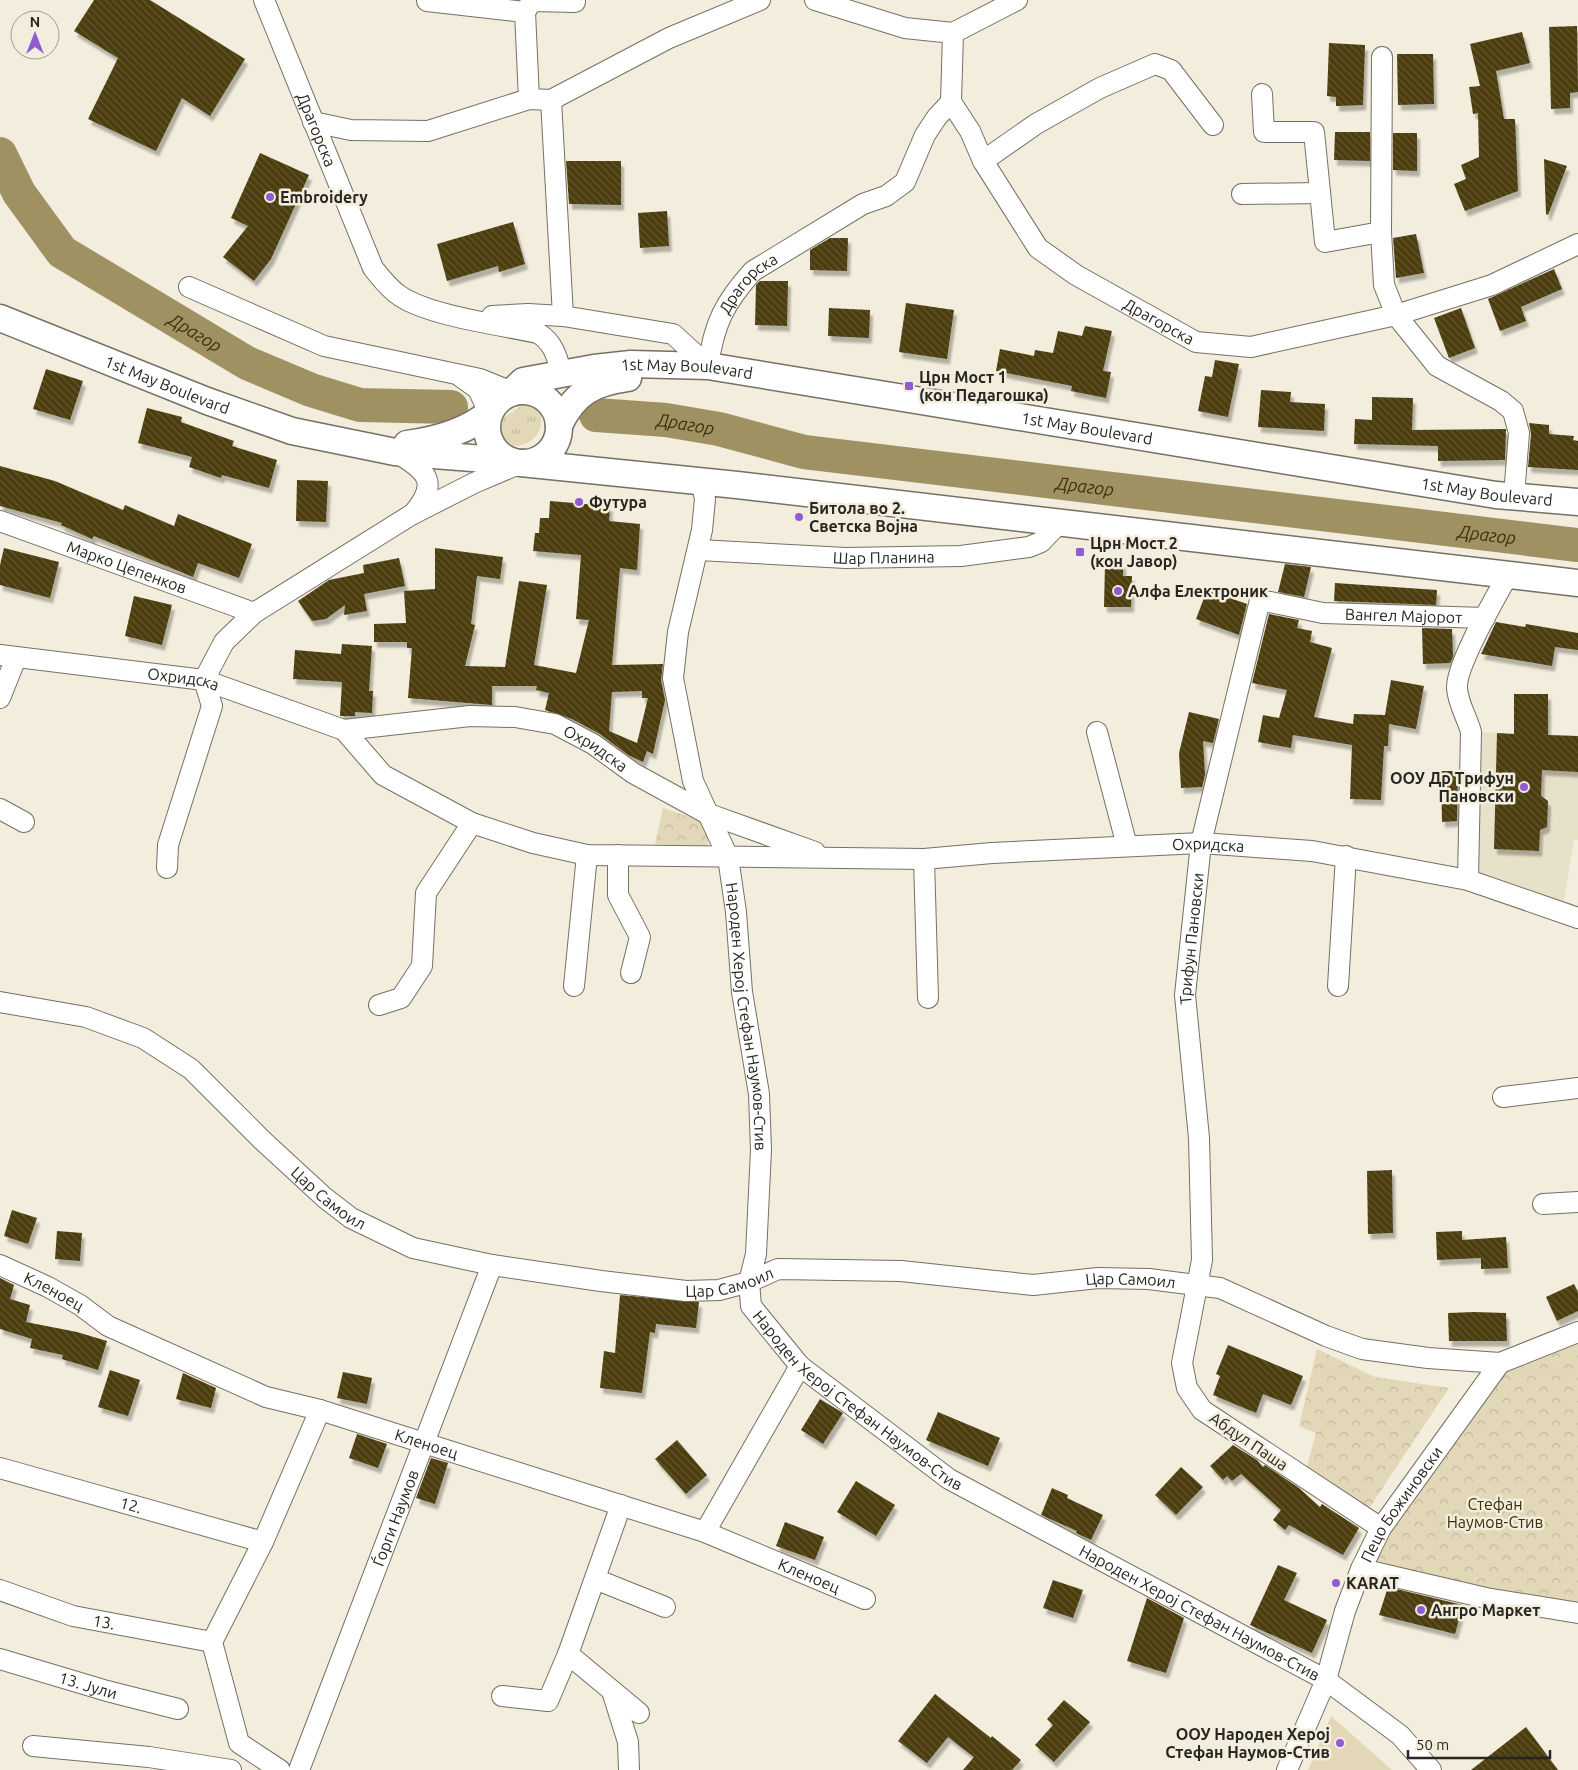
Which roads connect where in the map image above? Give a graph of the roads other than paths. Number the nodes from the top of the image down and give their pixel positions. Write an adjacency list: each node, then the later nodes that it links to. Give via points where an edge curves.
1 (264, 0): 15 (street, Драгорска)
2 (760, 0): 13 (street, via 669,38)
3 (814, 0): 9 (street, via 905,28)
4 (986, 0): 9 (street)
5 (1018, 0): 9 (street)
6 (427, 1): 8 (street)
7 (575, 2): 8 (street, via 532,1)
8 (525, 12): 12 (street)
9 (954, 33): 14 (street)
10 (1382, 57): 20 (street)
11 (1262, 94): 18 (street, via 1264,132 1314,132)
12 (529, 99): 13 (street); 15 (street, via 428,131 351,130)
13 (551, 100): 24 (street)
14 (951, 102): 17 (street, Драгорска, via 970,131); 27 (street, Драгорска, via 924,136 905,182 753,271 738,287 713,334)
15 (313, 122): 26 (street, Драгорска, via 373,268 400,296)
16 (1213, 125): 17 (street, via 1171,70 1155,64 1100,88 1036,124)
17 (983, 161): 23 (street, Драгорска, via 1038,248 1076,275 1196,342 1251,347)
18 (1320, 193): 19 (street); 20 (street, via 1325,242)
19 (1242, 194)
20 (1381, 232): 23 (street, via 1384,285)
21 (1578, 244): 23 (street, Драгорска, via 1492,285)
22 (189, 287): 28 (street, via 324,346)
23 (1396, 315): 37 (street, via 1437,366 1513,411 1519,433)
24 (563, 316): 26 (street, Драгорска, via 528,314); 27 (street, Драгорска, via 673,334)
25 (0, 318): 33 (main road, 1st May Boulevard, via 207,401 292,431)
26 (467, 318): 29 (street, Драгорска, via 538,333 554,348)
27 (708, 366): 29 (main road, 1st May Boulevard, via 631,364); 32 (main road, 1st May Boulevard, via 676,375 599,384 568,406); 37 (main road, 1st May Boulevard)
28 (455, 373): 30 (street); 31 (street, via 478,389)
29 (562, 375): 30 (main road, 1st May Boulevard)
30 (518, 386): 31 (main road, 1st May Boulevard); 32 (main road, via 544,397 557,414)
31 (490, 412): 33 (main road, 1st May Boulevard, via 479,421 433,441 400,445); 35 (main road, via 487,424 490,441 501,456)
32 (559, 425): 35 (main road, 1st May Boulevard, via 558,437 544,456 533,462)
33 (337, 441): 34 (main road, 1st May Boulevard)
34 (395, 452): 35 (main road, 1st May Boulevard); 39 (street, via 420,468 428,479 428,491 423,502)
35 (516, 462): 36 (main road, 1st May Boulevard); 39 (street)
36 (701, 480): 41 (main road, 1st May Boulevard); 42 (street, Народен Херој Стефан Наумов-Стив, via 705,499)
37 (1514, 496): 38 (main road, 1st May Boulevard)
38 (1578, 502)
39 (411, 516): 46 (street)
40 (0, 521): 46 (street, Марко Цепенков)
41 (1061, 522): 42 (street, Шар Планина, via 1040,542 1029,547 961,556 846,558); 43 (main road, 1st May Boulevard)
42 (698, 550): 54 (street, Народен Херој Стефан Наумов-Стив, via 678,632 673,678 692,782)
43 (1509, 573): 44 (main road, 1st May Boulevard); 47 (street)
44 (1578, 582)
45 (1260, 600): 47 (street, Вангел Маjорот, via 1323,613); 57 (street, Трифун Пановски)
46 (254, 613): 49 (street, via 224,642)
47 (1485, 618): 66 (street, via 1458,676 1460,706 1471,732)
48 (8, 656): 49 (street, Охридска); 50 (street, Охридска)
49 (204, 680): 51 (street, Охридска); 65 (street, via 212,706 168,845)
50 (0, 698)
51 (344, 730): 54 (street, Охридска, via 470,716 542,721 572,732 633,773); 56 (street, Охридска, via 383,774)
52 (1097, 732): 58 (street)
53 (0, 809): 55 (street)
54 (706, 813): 62 (street, Народен Херој Стефан Наумов-Стив); 63 (street, Охридска)
55 (24, 822)
56 (472, 822): 59 (street, Охридска, via 533,843); 73 (street, via 426,893 422,966 401,998)
57 (1201, 843): 58 (street, Охридска); 61 (street, Охридска); 81 (street, Трифун Пановски, via 1186,995 1199,1138 1202,1260)
58 (1127, 846): 64 (street, Охридска)
59 (586, 855): 60 (street, Охридска); 69 (street)
60 (618, 855): 62 (street, Охридска); 68 (street, via 618,896 640,938)
61 (1346, 856): 66 (street, Охридска); 70 (street)
62 (728, 857): 63 (street, Охридска); 80 (street, Народен Херој Стефан Наумов-Стив, via 742,992 759,1094 761,1150 756,1254)
63 (830, 858): 64 (street, Охридска)
64 (924, 860): 71 (street)
65 (166, 868)
66 (1468, 880): 67 (street, Охридска)
67 (1578, 918)
68 (631, 972)
69 (574, 986)
70 (1338, 986)
71 (928, 998)
72 (0, 1002): 79 (street, Цар Самоил, via 86,1017 143,1038 191,1069 283,1160 351,1218 413,1248)
73 (379, 1005)
74 (1578, 1088): 75 (street)
75 (1503, 1097)
76 (1578, 1202): 77 (street)
77 (1543, 1204)
78 (0, 1265): 85 (street, Кленоец, via 48,1286 108,1326 266,1397)
79 (492, 1265): 80 (street, Цар Самоил, via 686,1291 719,1290); 86 (street, Ѓорги Наумов)
80 (749, 1282): 81 (street, Цар Самоил, via 778,1268 901,1271 1033,1285 1098,1278); 84 (street, Народен Херој Стефан Наумов-Стив, via 751,1306)
81 (1196, 1284): 83 (street, Цар Самоил, via 1220,1288 1309,1329 1362,1349); 89 (street, Абдул Паша, via 1182,1363 1187,1388 1202,1410)
82 (1578, 1332): 83 (street, Цар Самоил)
83 (1500, 1363): 89 (street, Пецо Божиновски)
84 (800, 1366): 90 (street); 101 (street, Народен Херој Стефан Наумов-Стив, via 949,1479)
85 (320, 1410): 86 (street, Кленоец); 91 (street)
86 (423, 1443): 88 (street, Кленоец); 109 (street, Ѓорги Наумов)
87 (0, 1468): 91 (street, 12.)
88 (621, 1505): 90 (street, Кленоец); 93 (street)
89 (1381, 1528): 92 (street, Пецо Божиновски)
90 (705, 1532): 95 (street, Кленоец)
91 (263, 1542): 98 (street)
92 (1361, 1569): 97 (street, via 1486,1598); 101 (street, Пецо Божиновски, via 1345,1611)
93 (595, 1579): 96 (street); 99 (street)
94 (0, 1590): 98 (street, 13., via 73,1616)
95 (865, 1599)
96 (665, 1607)
97 (1578, 1613)
98 (212, 1642): 108 (street, via 239,1743)
99 (568, 1654): 102 (street); 103 (street, via 548,1701)
100 (0, 1659): 104 (street, 13. Јули, via 108,1692)
101 (1326, 1680): 111 (street, Пецо Божиновски); 112 (street, Народен Херој Стефан Наумов-Стив, via 1400,1735)
102 (612, 1691): 105 (street); 110 (street, via 628,1742)
103 (502, 1696)
104 (178, 1709)
105 (639, 1713)
106 (33, 1746): 107 (street)
107 (231, 1770)
108 (280, 1770)
109 (299, 1770)
110 (629, 1770)
111 (1287, 1770)
112 (1431, 1770)

